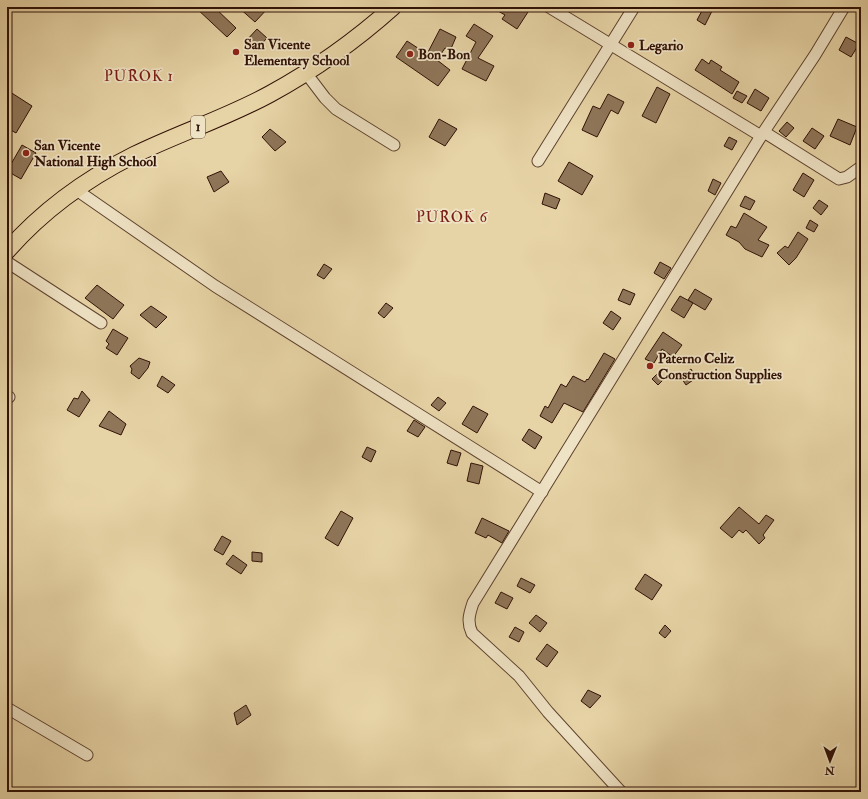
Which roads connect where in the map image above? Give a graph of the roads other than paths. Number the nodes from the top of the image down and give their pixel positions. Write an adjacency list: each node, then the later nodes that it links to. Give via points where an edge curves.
1 (393, 7): 6 (highway, 1, via 353,40)
2 (549, 7): 5 (street)
3 (634, 7): 5 (street)
4 (844, 7): 7 (street)
5 (612, 44): 7 (street); 9 (street)
6 (306, 73): 8 (street, via 336,109); 11 (highway, 1, via 269,95 135,154)
7 (762, 134): 10 (street, via 838,179 847,177); 15 (street)
8 (394, 145)
9 (538, 161)
10 (861, 167)
11 (75, 189): 12 (highway, 1, via 39,218); 15 (street, via 215,286)
12 (7, 251)
13 (7, 262): 14 (street)
14 (101, 323)
15 (542, 492): 18 (street, via 473,603 468,624 472,633 519,676)
16 (7, 708): 17 (street)
17 (87, 755)
18 (621, 792)

